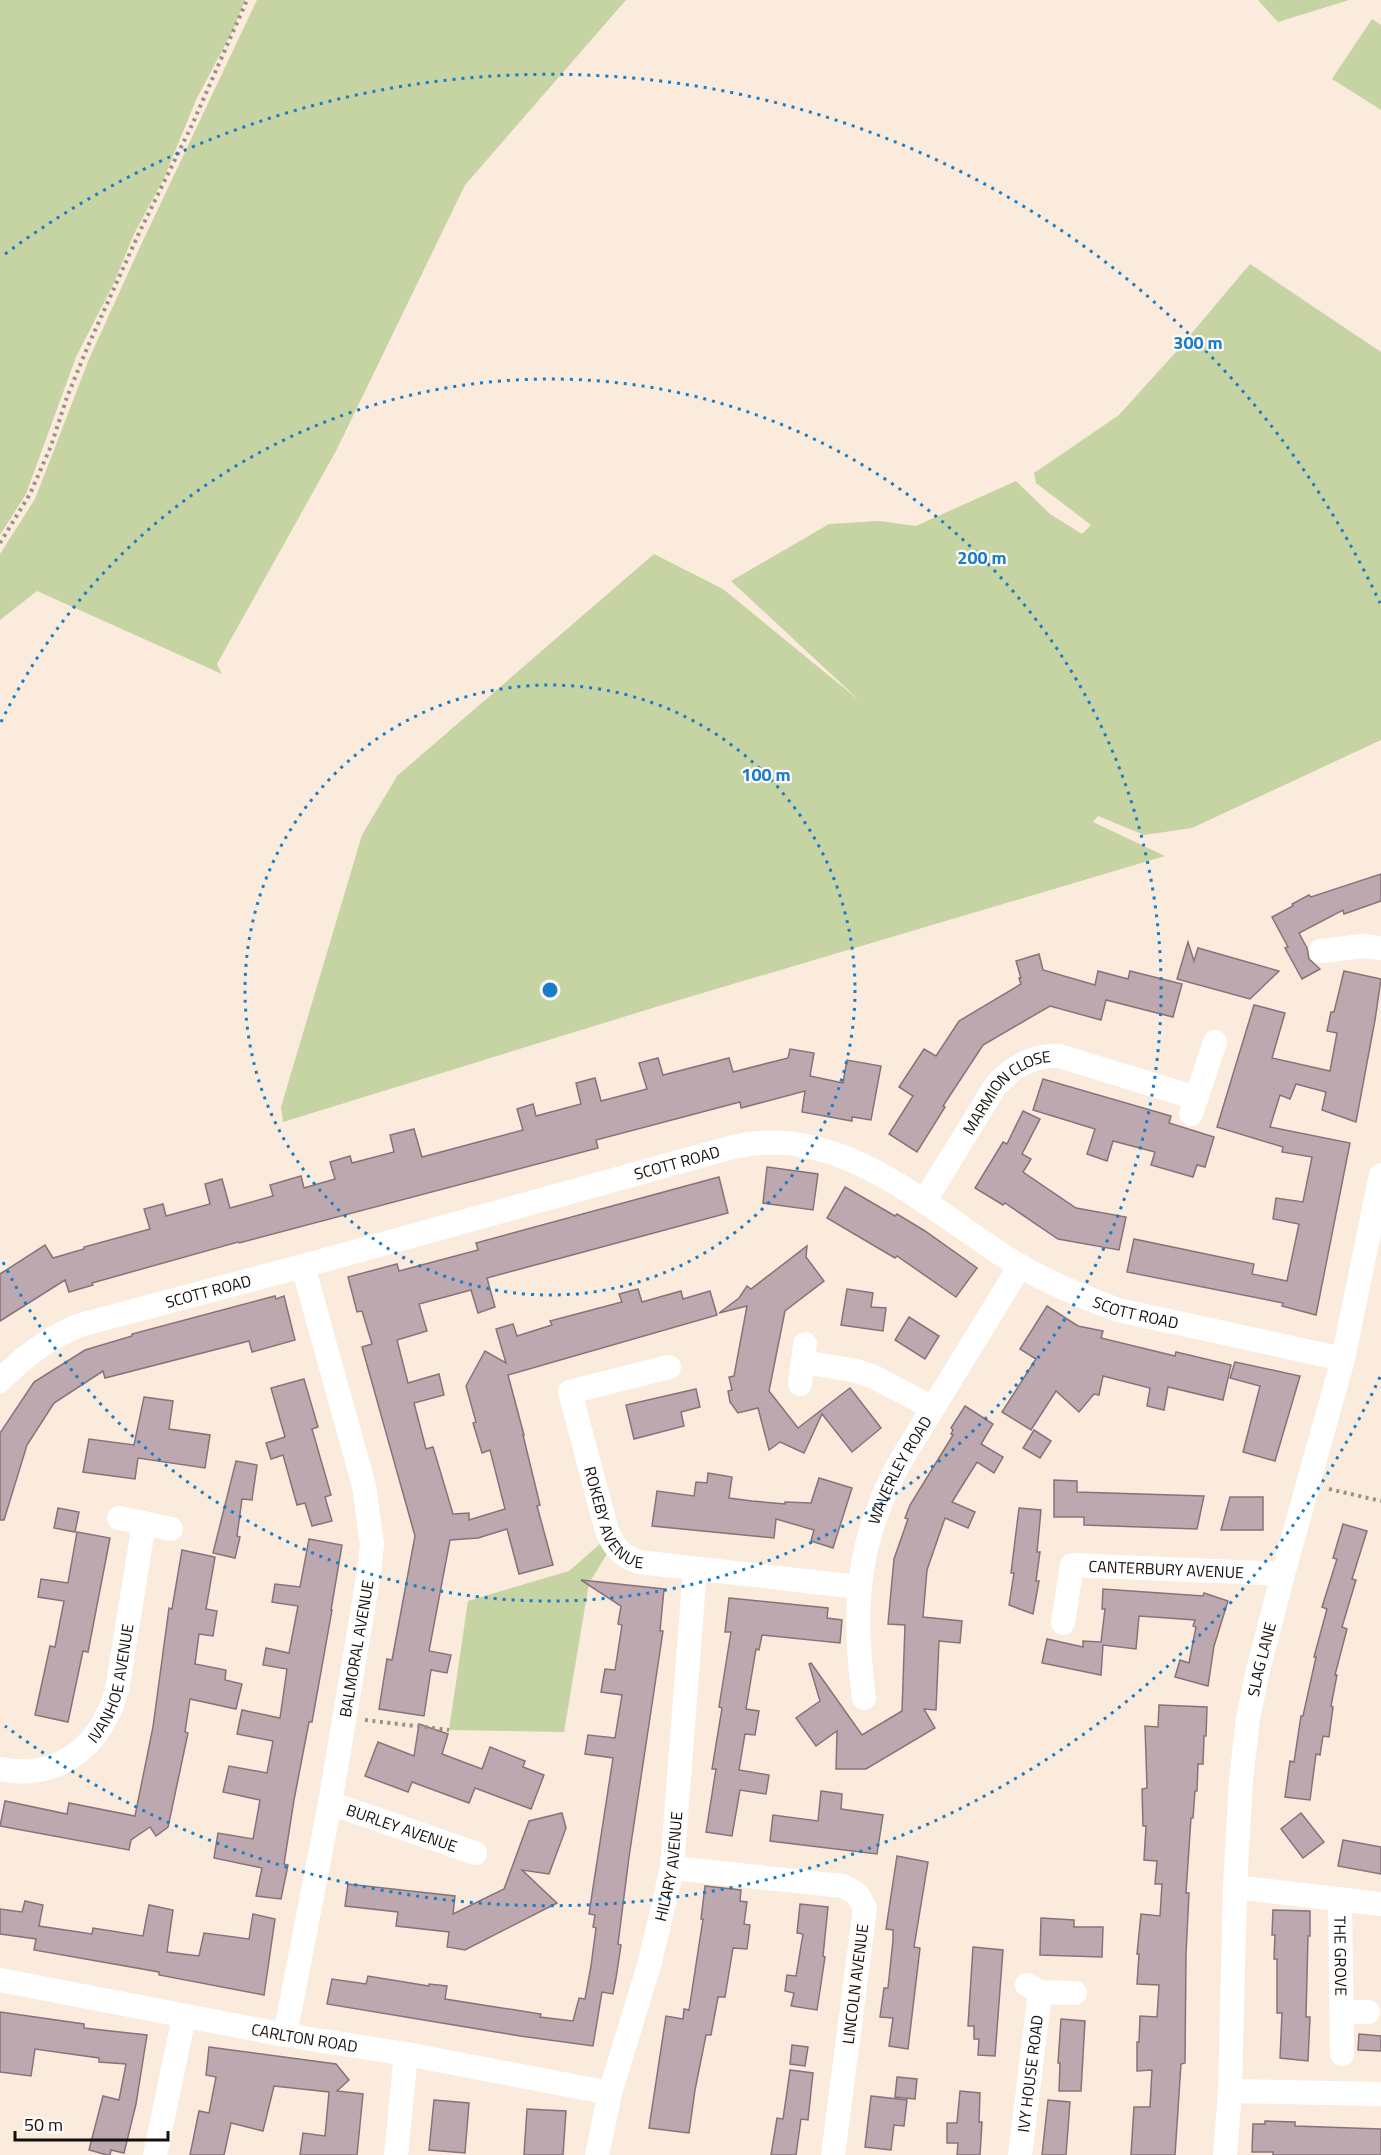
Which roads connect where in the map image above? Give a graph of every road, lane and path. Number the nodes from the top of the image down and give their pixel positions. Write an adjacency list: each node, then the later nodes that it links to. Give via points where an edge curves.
1 (247, 0): 2 (path, via 88,346 30,494)
2 (0, 543)
3 (1381, 948): 4 (street)
4 (1321, 951)
5 (1215, 1042): 7 (street, MARMION CLOSE, via 1194,1106 1059,1056 1029,1060 996,1085)
6 (1381, 1175): 8 (street, SLAG LANE)
7 (924, 1202): 9 (street, SCOTT ROAD, via 879,1174 822,1150 750,1143); 10 (street, SCOTT ROAD)
8 (1378, 1204): 11 (street, SLAG LANE)
9 (303, 1266): 14 (street, SCOTT ROAD, via 80,1325 36,1348); 26 (street, BALMORAL AVENUE, via 364,1486 372,1544)
10 (1020, 1266): 11 (street, SCOTT ROAD, via 1118,1310); 15 (street, WAVERLEY ROAD)
11 (1343, 1359): 16 (street, SLAG LANE)
12 (803, 1363): 15 (street, via 857,1371)
13 (669, 1367): 21 (street, ROKEBY AVENUE, via 570,1392 613,1544 639,1562)
14 (0, 1381)
15 (933, 1408): 23 (street, WAVERLEY ROAD, via 886,1488 874,1518)
16 (1308, 1484): 17 (path); 22 (street, SLAG LANE)
17 (1381, 1501)
18 (118, 1518): 19 (street)
19 (144, 1523): 20 (street); 28 (street, IVANHOE AVENUE, via 117,1690 104,1722 82,1750 50,1768 33,1772)
20 (171, 1529)
21 (695, 1569): 23 (street, ROKEBY AVENUE); 31 (street, HILARY AVENUE)
22 (1283, 1574): 24 (street, CANTERBURY AVENUE, via 1072,1565); 32 (street, SLAG LANE, via 1248,1718)
23 (858, 1587): 25 (street, WAVERLEY ROAD, via 859,1658)
24 (1062, 1623)
25 (865, 1698)
26 (344, 1717): 27 (path); 29 (street, BALMORAL AVENUE)
27 (449, 1730)
28 (0, 1769)
29 (330, 1803): 30 (street, BURLEY AVENUE); 40 (street, BALMORAL AVENUE)
30 (475, 1852)
31 (672, 1868): 44 (street, HILARY AVENUE, via 650,1962); 49 (street, LINCOLN AVENUE, via 843,1886 857,1894 865,1908)
32 (1235, 1887): 33 (street, THE GROVE); 43 (street, SLAG LANE)
33 (1340, 1899): 34 (street, THE GROVE); 37 (street, THE GROVE)
34 (1381, 1904)
35 (0, 1980): 39 (street, CARLTON ROAD)
36 (1075, 1993): 50 (street, IVY HOUSE ROAD, via 1033,1988)
37 (1341, 2012): 38 (street, THE GROVE); 42 (street, THE GROVE)
38 (1368, 2012)
39 (184, 2017): 40 (street, CARLTON ROAD); 46 (street)
40 (285, 2035): 41 (street, CARLTON ROAD)
41 (406, 2054): 44 (street, CARLTON ROAD); 47 (street)
42 (1342, 2054)
43 (1230, 2091): 45 (street); 51 (street, SLAG LANE)
44 (610, 2093): 48 (street, HILARY AVENUE)
45 (1381, 2094)
46 (155, 2155)
47 (396, 2155)
48 (597, 2155)
49 (833, 2155)
50 (1020, 2155)
51 (1225, 2155)

